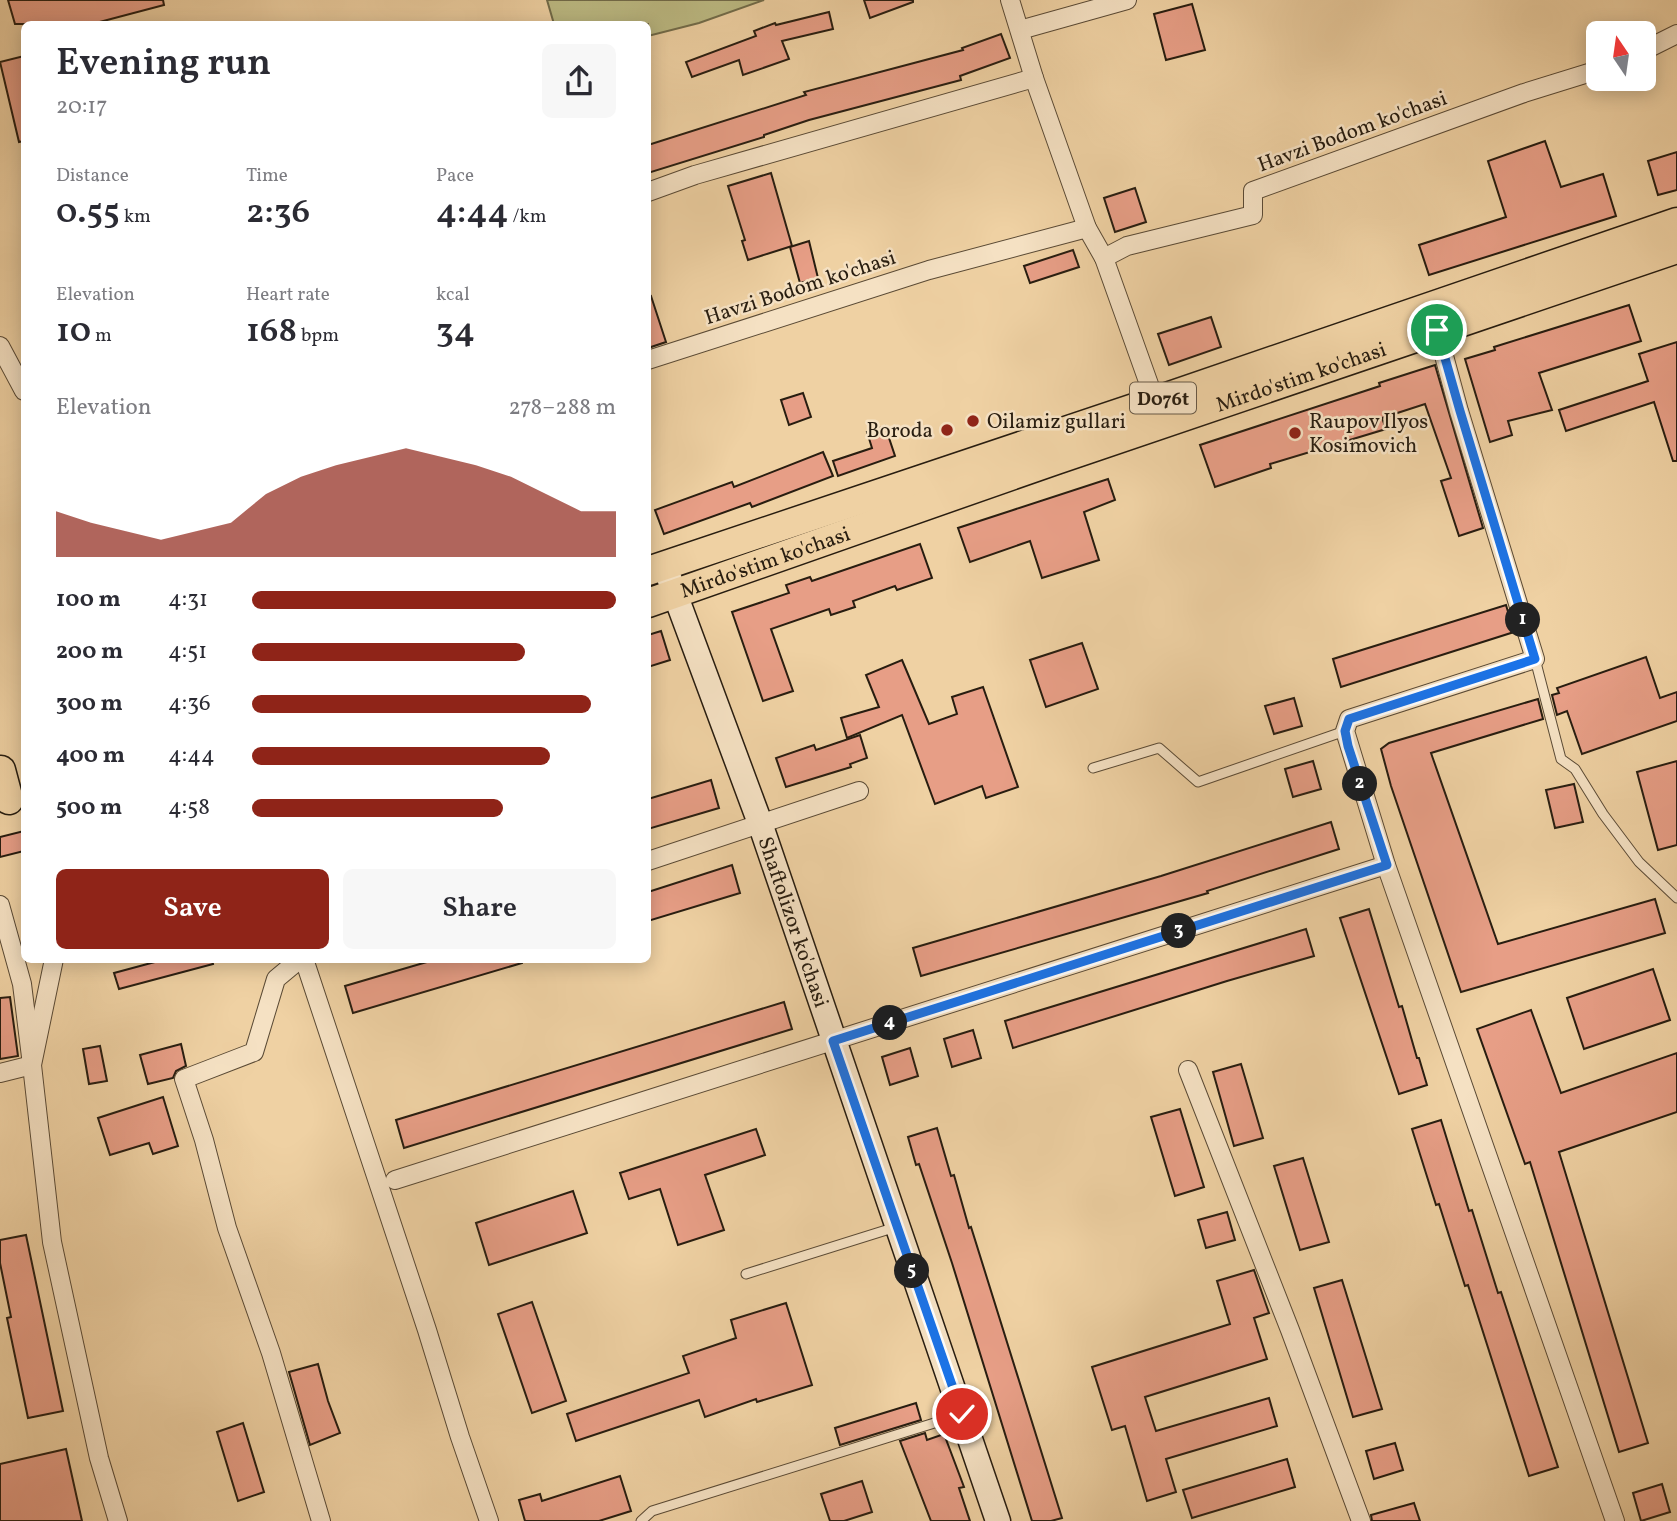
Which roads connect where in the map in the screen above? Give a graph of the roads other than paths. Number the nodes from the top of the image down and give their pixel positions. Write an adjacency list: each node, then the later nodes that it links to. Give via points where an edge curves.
1 (1010, 0): 3 (street)
2 (1127, 0): 3 (street)
3 (1020, 30): 7 (street)
4 (1677, 34): 5 (street)
5 (1656, 44)
6 (1586, 74): 12 (street, Havzi Bodom ko'chasi, via 1253,191 1253,215 1127,246)
7 (1034, 78): 8 (street); 10 (street)
8 (651, 191)
9 (1677, 222): 17 (main road, Mirdo'stim ko'chasi / D076t)
10 (1087, 228): 12 (street); 15 (street, Havzi Bodom ko'chasi, via 929,270)
11 (1677, 249): 13 (main road, Mirdo'stim ko'chasi / D076t)
12 (1104, 258): 17 (street)
13 (1437, 330): 19 (main road, Mirdo'stim ko'chasi / D076t); 21 (street)
14 (0, 346): 16 (street)
15 (651, 359)
16 (21, 385)
17 (1155, 401): 18 (main road, Mirdo'stim ko'chasi / D076t)
18 (656, 568): 19 (street, Shaftolizor ko'chasi)
19 (675, 593): 20 (main road, Mirdo'stim ko'chasi / D076t); 28 (street, Shaftolizor ko'chasi)
20 (651, 602)
21 (1535, 659): 22 (street, via 1349,719); 31 (lane, via 1561,759 1575,768 1639,862)
22 (1345, 731): 25 (lane, via 1198,782 1159,748); 30 (street)
23 (21, 764): 24 (main road)
24 (0, 768): 27 (main road)
25 (1093, 768)
26 (859, 791): 28 (street)
27 (11, 800)
28 (760, 823): 29 (street); 36 (street, Shaftolizor ko'chasi)
29 (651, 860)
30 (1387, 865): 36 (street); 50 (street)
31 (1677, 898)
32 (0, 905): 37 (street, via 22,984)
33 (53, 963): 37 (street)
34 (297, 963): 45 (street, via 276,979 254,1052 184,1079)
35 (303, 963): 46 (street)
36 (833, 1041): 40 (street); 41 (street, Shaftolizor ko'chasi)
37 (32, 1065): 39 (street); 44 (street, via 51,1242 99,1458)
38 (1188, 1070): 49 (street)
39 (0, 1073)
40 (395, 1180)
41 (897, 1227): 42 (lane); 43 (street, Shaftolizor ko'chasi)
42 (746, 1274)
43 (962, 1414): 47 (lane, via 652,1511); 48 (street, Shaftolizor ko'chasi)
44 (118, 1521)
45 (321, 1521)
46 (489, 1521)
47 (640, 1521)
48 (998, 1521)
49 (1361, 1521)
50 (1615, 1521)

